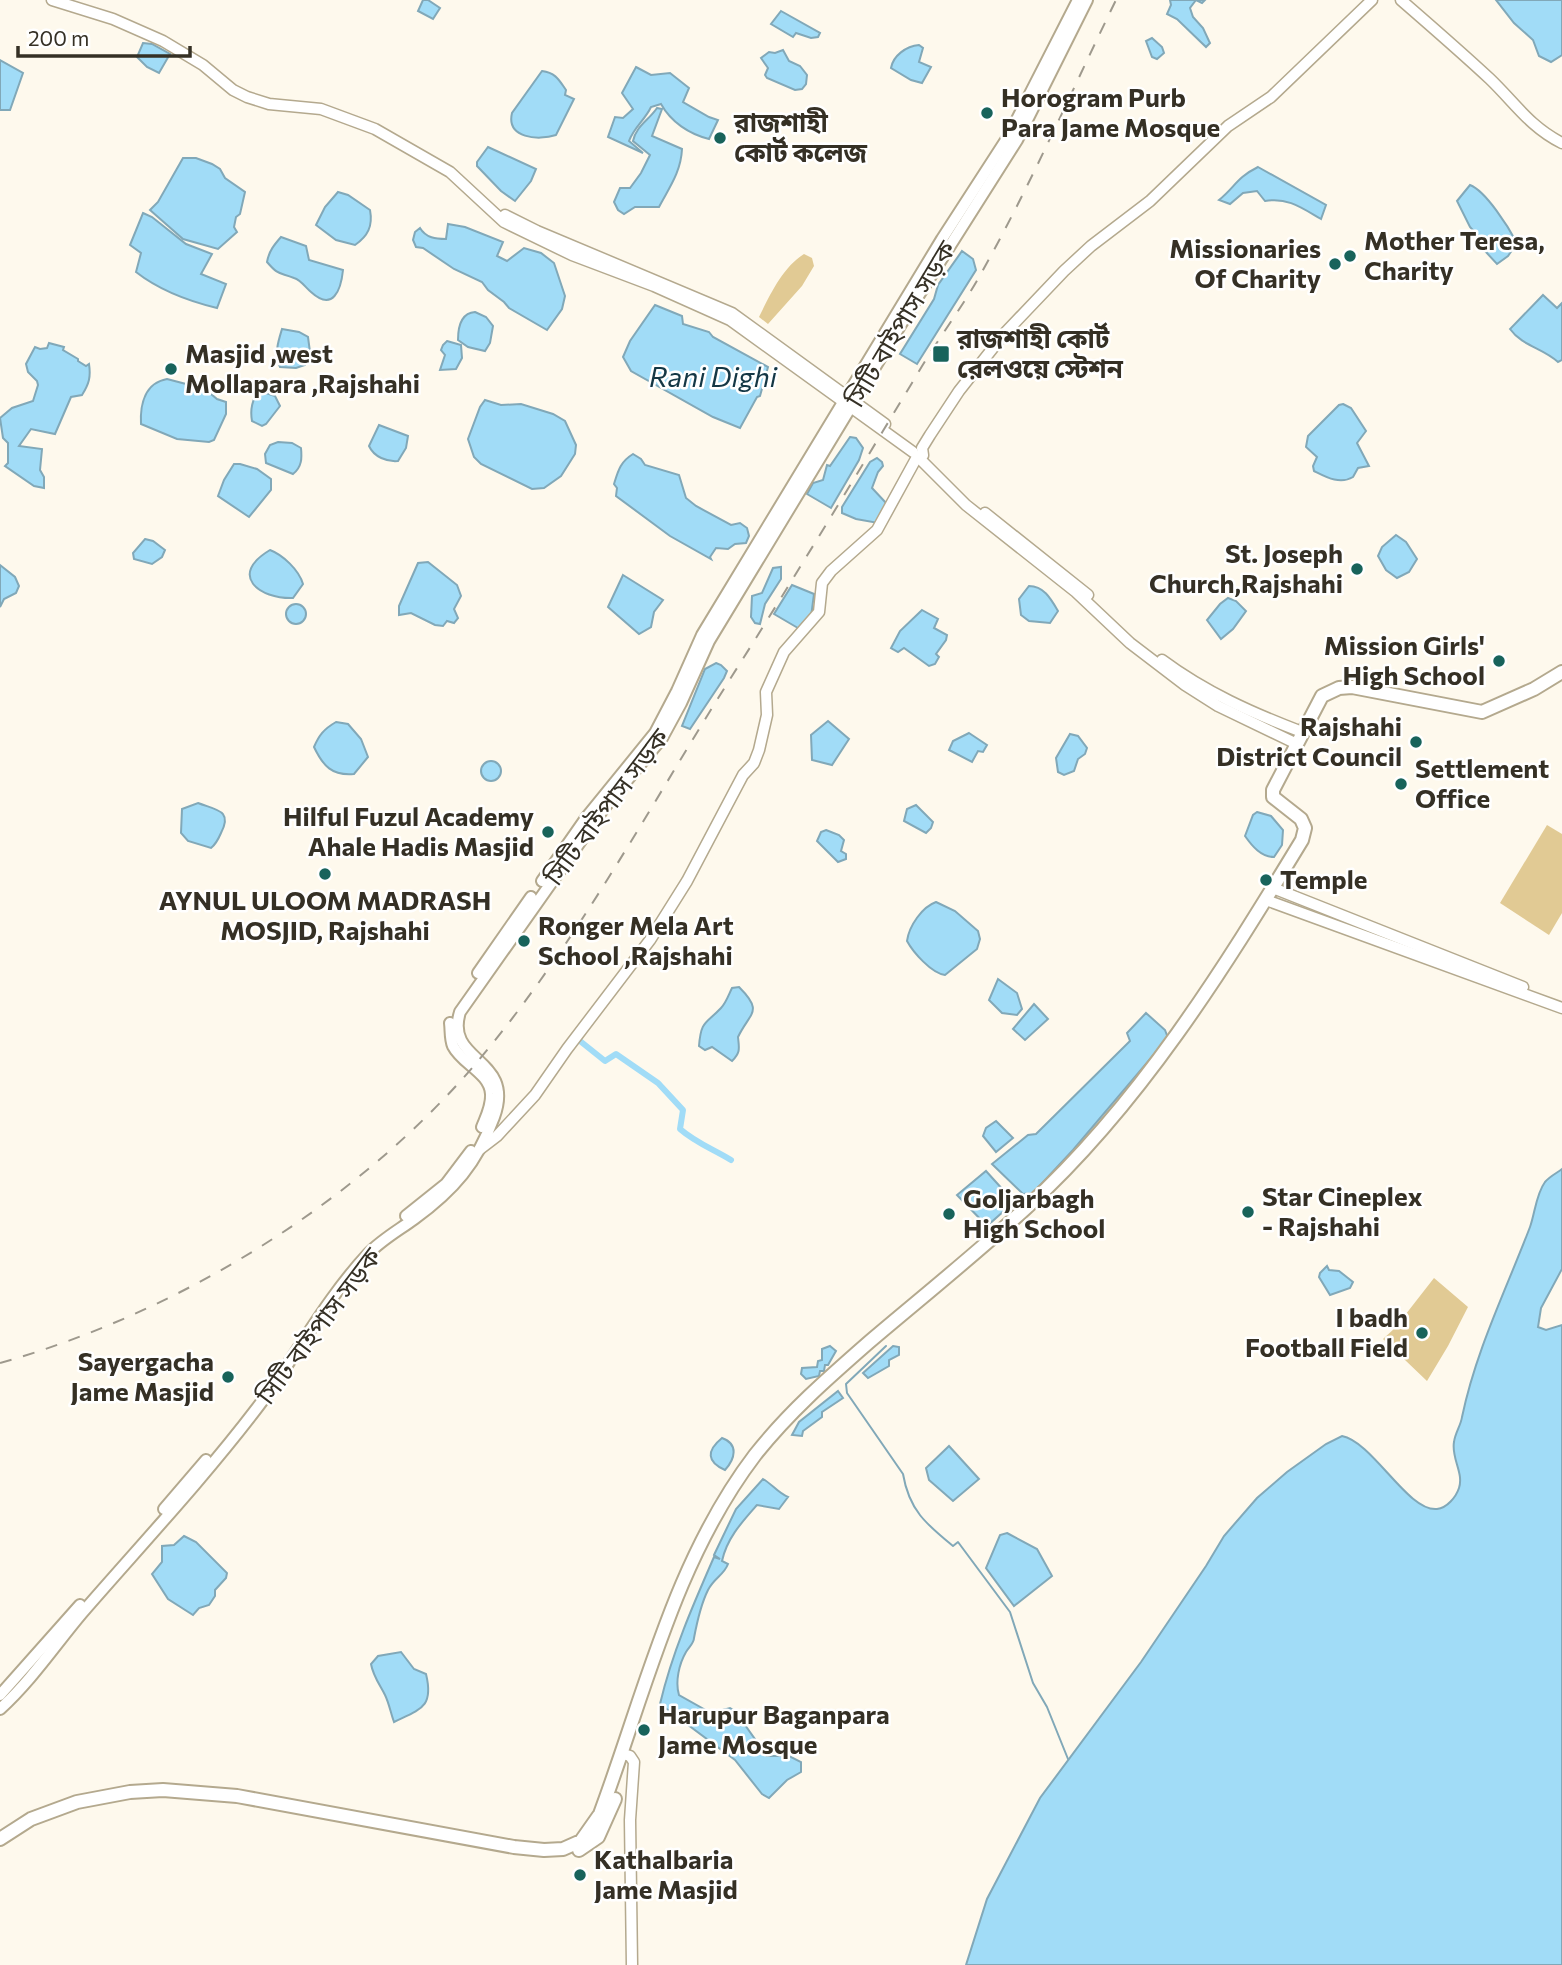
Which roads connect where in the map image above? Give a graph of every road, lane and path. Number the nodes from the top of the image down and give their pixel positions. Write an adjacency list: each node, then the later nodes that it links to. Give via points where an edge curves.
1 (52, 0): 8 (street, via 163,41 247,97 321,109 375,129 450,172 504,222 730,320)
2 (72, 0): 8 (street, via 166,36 249,92 322,104 386,128 453,167 507,216 732,313)
3 (1078, 0): 8 (main road, via 1008,137)
4 (1087, 0): 8 (main road, সিটি বাইপাস সড়ক, via 1017,140)
5 (1372, 0): 9 (street, via 1271,96 1228,126 1150,201 1064,271 1004,334)
6 (1401, 0): 7 (street, via 1490,80 1525,119)
7 (1562, 143)
8 (848, 401): 9 (street); 19 (main road, সিটি বাইপাস সড়ক, via 709,641 662,738 604,808 460,1012 457,1032 461,1044 495,1077 498,1086 495,1115); 20 (main road, via 702,635 654,734 586,818 452,1013 454,1047 490,1088 473,1149 446,1184 364,1249 213,1453)
9 (919, 453): 13 (street, via 1080,587 1134,639 1188,679); 19 (street, via 877,530 822,583 819,612 784,652 766,692 765,732 754,763 650,940 535,1095)
10 (1562, 664): 12 (highway)
11 (1562, 671): 12 (highway)
12 (1495, 708): 13 (highway, via 1482,712 1339,688 1322,696)
13 (1300, 738): 14 (highway, via 1273,797 1301,819 1305,828 1303,840)
14 (1275, 889): 15 (highway); 16 (street)
15 (1268, 901): 16 (street); 22 (highway, via 1179,1031 1094,1138 1028,1207 808,1396 755,1456 698,1549 665,1628)
16 (1541, 997): 17 (street); 18 (street)
17 (1562, 1002)
18 (1562, 1008)
19 (480, 1150): 21 (main road, সিটি বাইপাস সড়ক, via 452,1189 369,1252 201,1479)
20 (0, 1695)
21 (0, 1709)
22 (626, 1755): 23 (highway, via 591,1830 563,1849 514,1847 237,1796 163,1790 77,1802 31,1819); 24 (highway, via 598,1837 563,1856 519,1854 234,1802 161,1797 121,1799 85,1808 37,1825); 25 (street, via 634,1762)
23 (0, 1839)
24 (0, 1848)
25 (632, 1965)

